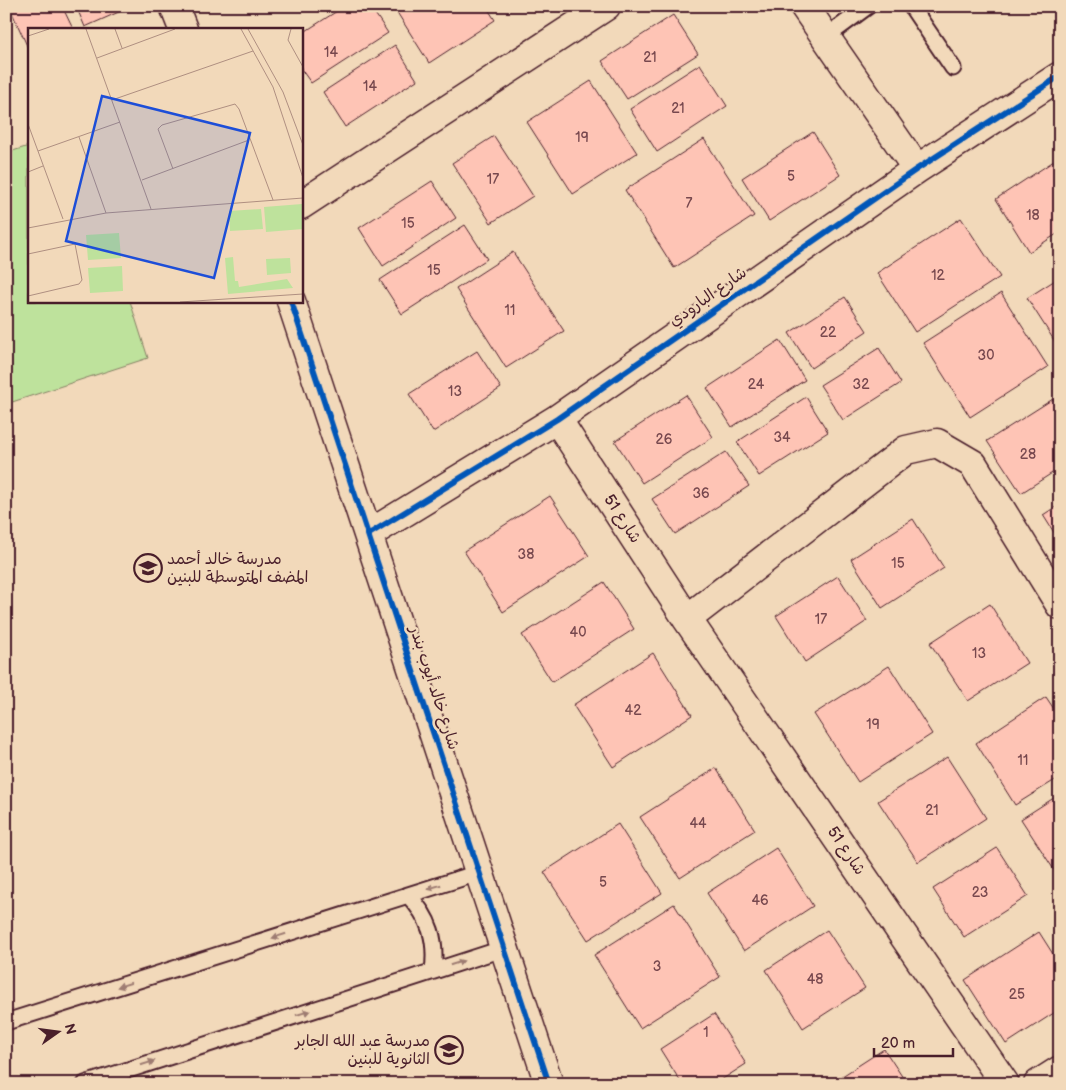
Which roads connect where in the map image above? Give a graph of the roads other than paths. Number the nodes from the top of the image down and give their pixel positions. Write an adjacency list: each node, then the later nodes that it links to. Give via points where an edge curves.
1 (174, 6): 6 (street)
2 (606, 6): 11 (street)
3 (804, 6): 7 (street)
4 (868, 6): 7 (lane)
5 (911, 6): 8 (lane)
6 (183, 28)
7 (826, 37): 10 (street)
8 (953, 68)
9 (1058, 81): 10 (street, شارع البارودي)
10 (917, 169): 13 (street, شارع البارودي)
11 (302, 204)
12 (291, 302): 14 (street, شارع خالد أيوب بندر)
13 (557, 419): 14 (street, شارع البارودي); 16 (street, شارع 51)
14 (369, 534): 17 (street, شارع خالد أيوب بندر)
15 (1060, 605): 16 (street, via 972,464 937,443 906,450)
16 (687, 619): 25 (street, شارع 51)
17 (481, 872): 18 (lane, one-way to 18); 19 (street, شارع خالد أيوب بندر)
18 (408, 895): 20 (lane, via 428,922 434,938); 21 (lane, one-way to 21)
19 (505, 948): 20 (lane, one-way to 19); 24 (street, شارع خالد أيوب بندر)
20 (433, 971): 23 (lane, one-way to 20)
21 (6, 1022)
22 (1060, 1070): 26 (street)
23 (85, 1084)
24 (549, 1084)
25 (1005, 1084)
26 (1038, 1084)

